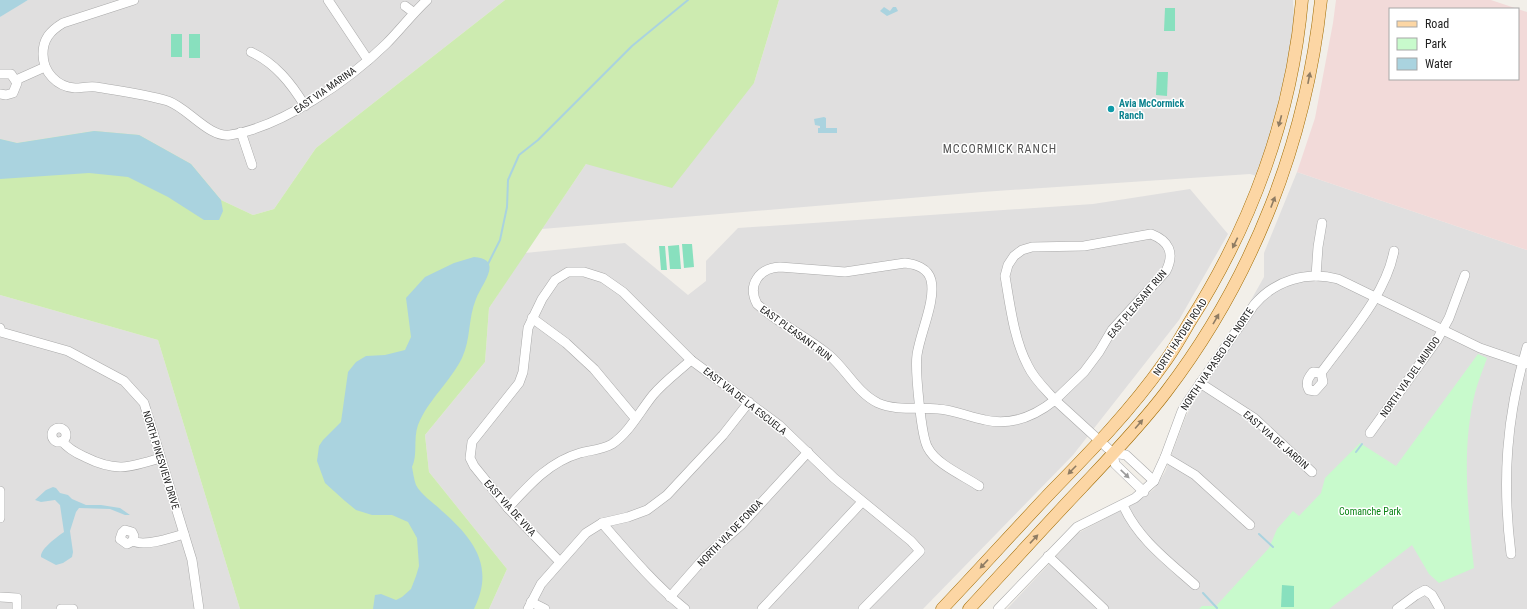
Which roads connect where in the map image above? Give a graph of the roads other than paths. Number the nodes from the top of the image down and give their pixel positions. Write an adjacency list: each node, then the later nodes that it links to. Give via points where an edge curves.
1 (134, 0): 10 (street, via 63,23 54,29 44,42)
2 (328, 0): 9 (street)
3 (427, 0): 7 (street, EAST VIA MARINA)
4 (1302, 0): 36 (main road, NORTH HAYDEN ROAD, one-way to 36, via 1294,61 1274,142 1237,239 1215,283 1164,363)
5 (1321, 0): 38 (main road, NORTH HAYDEN ROAD, one-way to 5, via 1190,360 1227,300 1255,246 1278,190 1298,125 1311,69)
6 (405, 6): 7 (street)
7 (413, 12): 9 (street, EAST VIA MARINA, via 396,34)
8 (251, 52): 14 (street, via 262,57 280,72)
9 (368, 60): 14 (street, EAST VIA MARINA)
10 (45, 67): 12 (street); 15 (street, EAST VIA MARINA, via 52,78 65,86 95,87 159,99 179,106 217,133 230,135)
11 (0, 74): 12 (street, via 11,74)
12 (16, 80): 13 (street, via 16,87 12,93)
13 (0, 94)
14 (305, 106): 15 (street, EAST VIA MARINA, via 279,119)
15 (241, 132): 16 (street)
16 (252, 165)
17 (1322, 223): 20 (street)
18 (1394, 251): 21 (street, via 1391,265)
19 (1465, 275): 24 (street, NORTH VIA DEL MUNDO)
20 (1316, 276): 21 (street, NORTH VIA PASEO DEL NORTE, via 1338,279); 29 (street, NORTH VIA PASEO DEL NORTE, via 1286,281 1266,292 1246,315)
21 (1376, 296): 24 (street, NORTH VIA PASEO DEL NORTE); 28 (street)
22 (532, 318): 26 (street, EAST VIA DE LA ESCUELA, via 555,280 568,272 584,272 603,278 623,292); 33 (street, via 566,343 594,370); 48 (street, EAST VIA DE VIVA, via 519,383 476,437 470,449 470,458 474,466)
23 (0, 328): 40 (street, NORTH PINESVIEW DRIVE, via 1,332 68,351 124,381 144,403)
24 (1443, 329): 27 (street, NORTH VIA PASEO DEL NORTE, via 1481,348); 34 (street, NORTH VIA DEL MUNDO, via 1428,354)
25 (1527, 347): 27 (street)
26 (691, 360): 31 (street, EAST VIA DE LA ESCUELA); 33 (street, via 654,394)
27 (1525, 364): 54 (street, via 1508,431 1505,476)
28 (1321, 373)
29 (1200, 383): 39 (street, NORTH VIA PASEO DEL NORTE, via 1182,411); 41 (street, EAST VIA DE JARDIN, via 1254,418)
30 (1055, 400): 30 (street, EAST PLEASANT RUN, via 1084,372 1112,330 1166,271 1170,253 1168,246 1160,238 1150,234 1084,246 1032,247 1022,250 1008,265 1005,276 1020,347 1039,383); 32 (street, EAST PLEASANT RUN, via 1034,414 1011,420 987,421 949,411); 36 (street, EAST PLEASANT RUN)
31 (749, 402): 37 (street, EAST VIA DE LA ESCUELA); 50 (street, via 723,435 667,495 647,510)
32 (921, 408): 32 (street, EAST PLEASANT RUN, via 917,356 932,290 931,278 924,270 914,264 905,263 846,272 772,268 762,272 756,279 753,293 757,304 830,356 866,395 887,407); 43 (street, EAST PLEASANT RUN, via 924,440 928,448 942,462)
33 (636, 418): 48 (street, via 611,445 563,460 542,472)
34 (1370, 433)
35 (62, 441): 40 (street, via 71,450 113,467 131,467)
36 (1099, 441): 38 (street, EAST PLEASANT RUN); 69 (main road, NORTH HAYDEN ROAD, one-way to 69)
37 (808, 452): 46 (street, EAST VIA DE LA ESCUELA); 59 (street, NORTH VIA DE FONDA, via 741,525 706,556)
38 (1113, 453): 42 (street, EAST PLEASANT RUN, via 1126,456); 45 (street, EAST PLEASANT RUN, one-way to 45, via 1115,464); 70 (main road, NORTH HAYDEN ROAD, one-way to 38)
39 (1166, 457): 42 (street, NORTH VIA PASEO DEL NORTE); 51 (street, via 1195,475)
40 (160, 458): 52 (street, NORTH PINESVIEW DRIVE)
41 (1312, 472)
42 (1154, 481): 45 (street, NORTH VIA PASEO DEL NORTE)
43 (979, 486)
44 (0, 490): 49 (street)
45 (1144, 492): 47 (street, NORTH VIA PASEO DEL NORTE)
46 (862, 502): 67 (street); 68 (street, EAST VIA DE LA ESCUELA, via 912,541 920,551)
47 (1123, 505): 55 (street, NORTH VIA PASEO DEL NORTE, via 1077,527); 57 (street, via 1140,534)
48 (508, 508): 56 (street, EAST VIA DE VIVA)
49 (0, 518)
50 (602, 523): 56 (street, via 586,533); 59 (street)
51 (1250, 525)
52 (184, 534): 53 (street, via 141,543); 64 (street, NORTH PINESVIEW DRIVE, via 192,560)
53 (133, 541)
54 (1511, 554)
55 (1048, 556): 71 (street, NORTH VIA PASEO DEL NORTE); 72 (street)
56 (559, 561): 60 (street, via 541,584)
57 (1195, 586)
58 (0, 597): 61 (street, via 17,598)
59 (670, 597): 66 (street)
60 (530, 605): 65 (street)
61 (16, 609)
62 (61, 609): 63 (street)
63 (73, 609)
64 (197, 609)
65 (545, 609)
66 (684, 609)
67 (762, 609)
68 (863, 609)
69 (942, 609)
70 (969, 609)
71 (998, 609)
72 (1104, 609)
73 (1397, 609): 74 (street, via 1425,590 1432,595)
74 (1440, 609)

